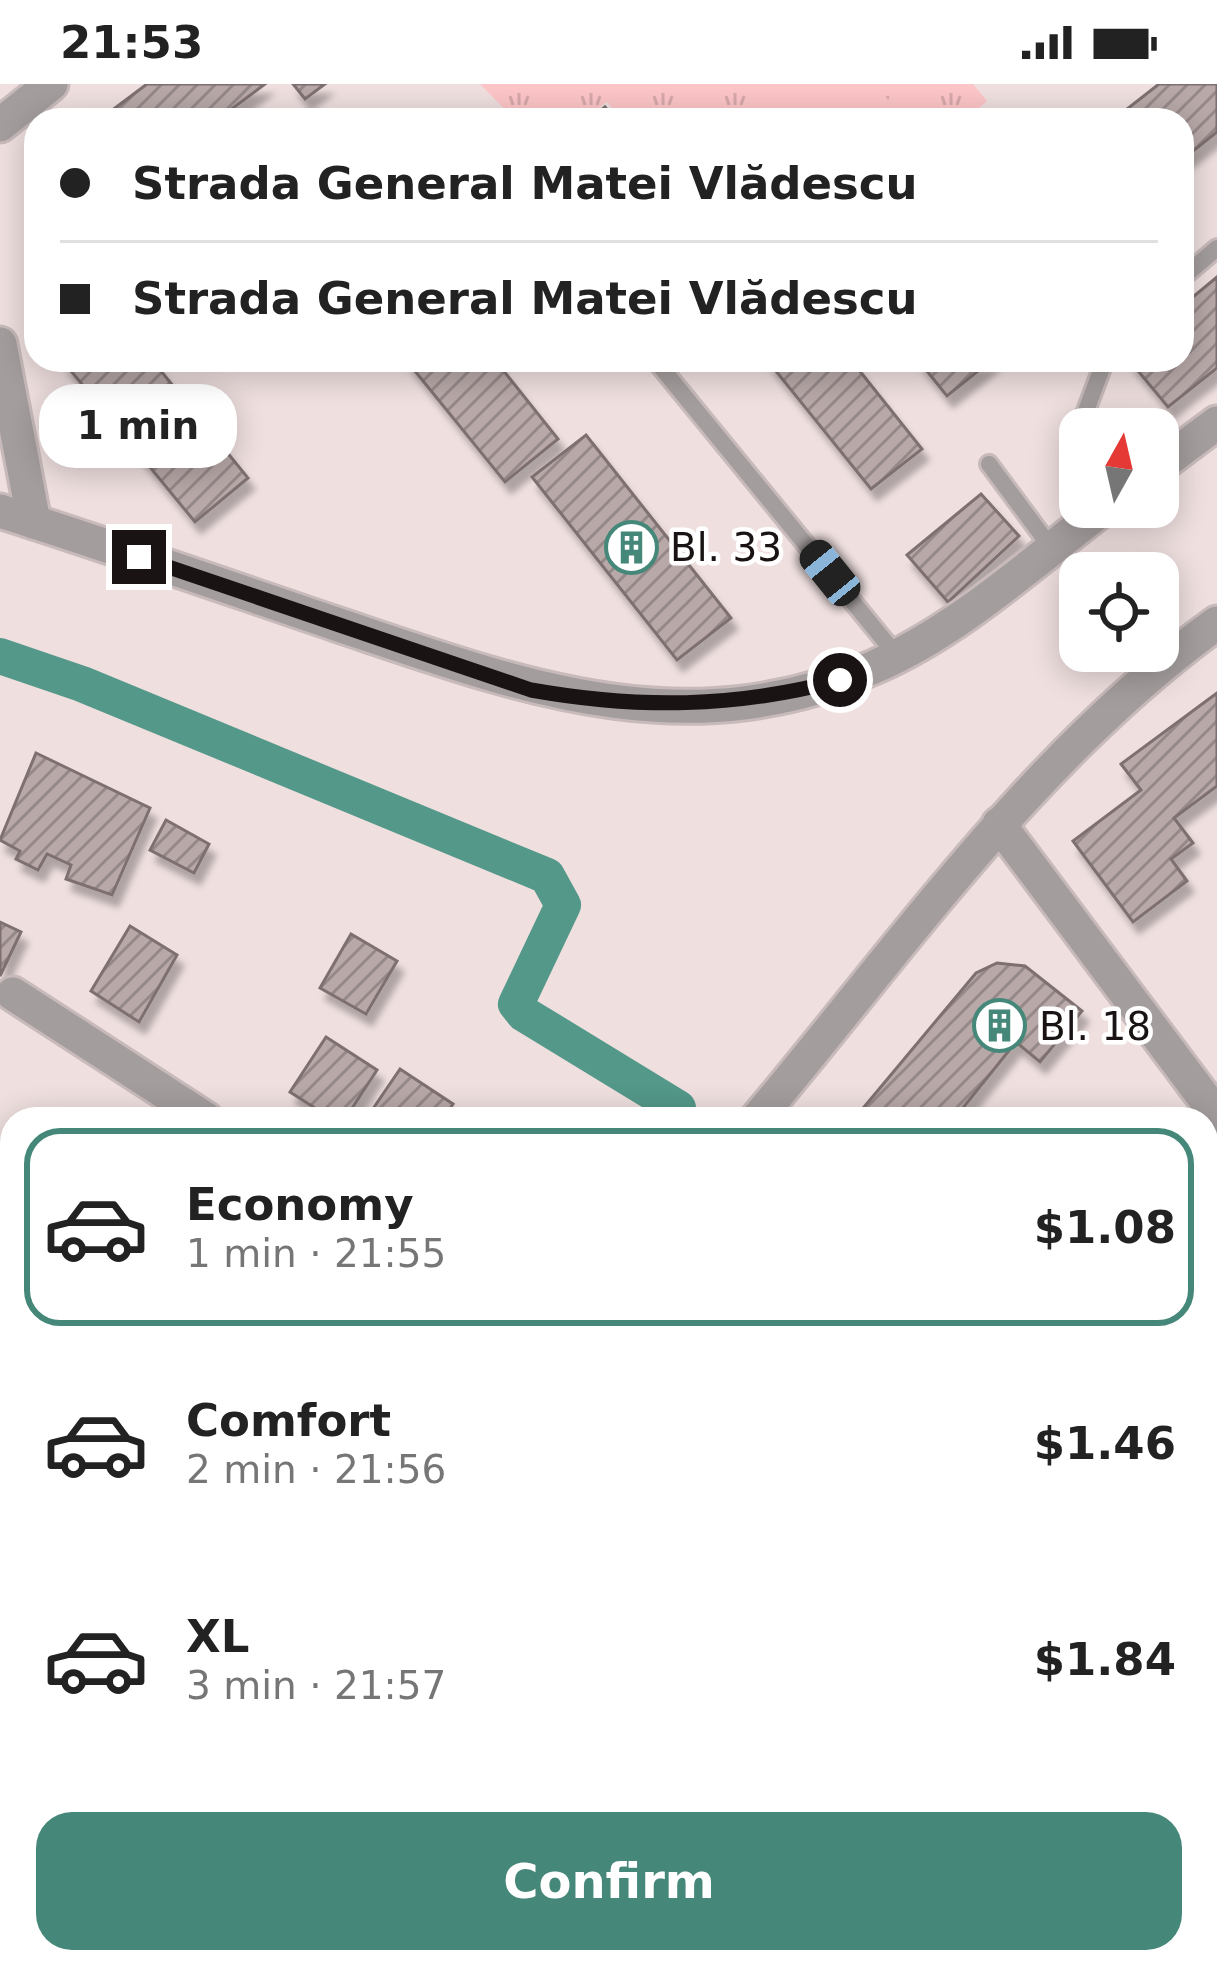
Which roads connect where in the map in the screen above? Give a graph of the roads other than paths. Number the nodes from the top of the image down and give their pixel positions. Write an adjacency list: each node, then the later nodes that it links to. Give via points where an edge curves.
1 (51, 84): 2 (street)
2 (0, 125)
3 (1217, 248): 4 (lane)
4 (1194, 268)
5 (0, 344): 13 (street)
6 (665, 372): 17 (lane)
7 (1100, 372): 8 (lane)
8 (1087, 408)
9 (1217, 423): 10 (street)
10 (1179, 451)
11 (989, 464): 15 (lane)
12 (0, 511): 13 (street)
13 (34, 522): 17 (street, via 531,690 590,700 647,706 758,699 840,680)
14 (1078, 528): 15 (street)
15 (1052, 549): 17 (street)
16 (1217, 623): 18 (street, via 1166,659)
17 (897, 656)
18 (999, 824): 21 (street); 22 (street)
19 (13, 994): 20 (street)
20 (187, 1107)
21 (767, 1107)
22 (1211, 1107)

